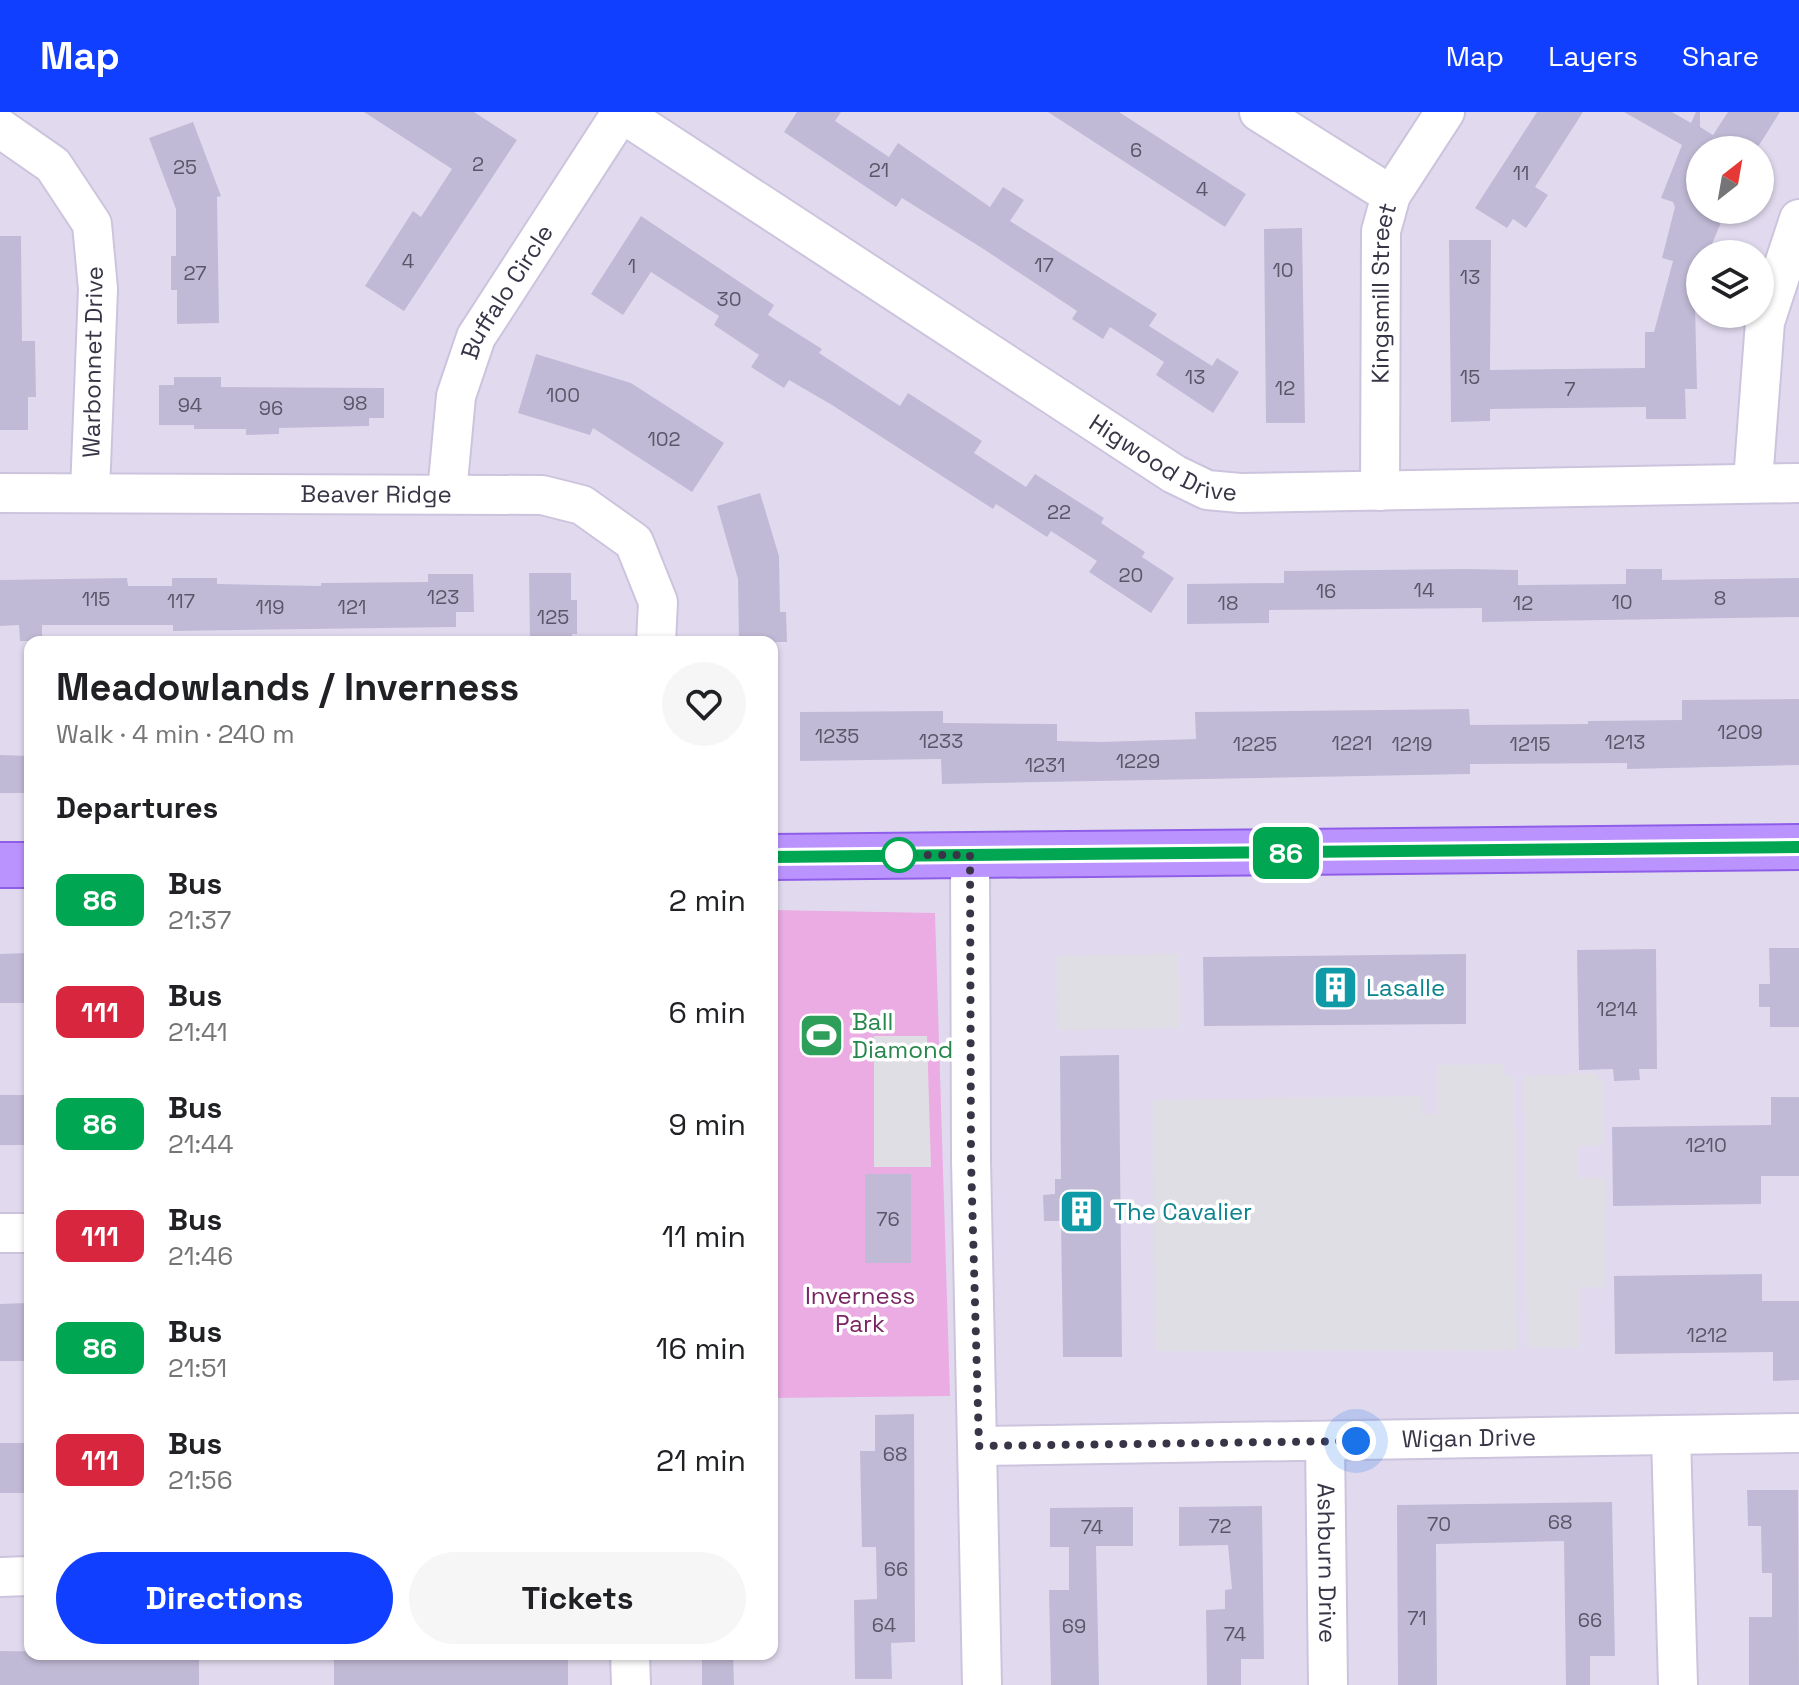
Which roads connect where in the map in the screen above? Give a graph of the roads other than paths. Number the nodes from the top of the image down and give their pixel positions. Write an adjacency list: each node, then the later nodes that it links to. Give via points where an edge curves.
1 (620, 112): 10 (street, Higwood Drive, via 1174,474 1207,490); 12 (street, Buffalo Circle, via 476,337 456,396)
2 (1259, 112): 5 (street)
3 (1445, 112): 5 (street, Kingsmill Street)
4 (0, 128): 9 (street, Warbonnet Drive, via 53,165 92,224 98,289)
5 (1391, 195): 10 (street, Kingsmill Street, via 1381,231)
6 (1799, 219): 7 (street, via 1765,322)
7 (1753, 481): 8 (street, Higwood Drive); 10 (street, Higwood Drive)
8 (1799, 483)
9 (90, 491): 11 (street, Beaver Ridge); 12 (street, Beaver Ridge)
10 (1380, 491)
11 (0, 493)
12 (447, 493): 13 (street, Beaver Ridge, via 542,495 582,505 634,542 658,602)
13 (656, 636)
14 (1799, 847): 15 (main road)
15 (970, 855): 16 (main road); 24 (street)
16 (778, 857)
17 (0, 865): 18 (main road)
18 (24, 865)
19 (0, 1233): 20 (street)
20 (24, 1233)
21 (1799, 1433): 22 (street, Wigan Drive)
22 (1671, 1436): 23 (street, Wigan Drive); 31 (street)
23 (1325, 1441): 24 (street, Wigan Drive); 30 (street, Ashburn Drive)
24 (979, 1446): 29 (street)
25 (24, 1576): 26 (street)
26 (0, 1577)
27 (630, 1660): 28 (street)
28 (631, 1685)
29 (982, 1685)
30 (1328, 1685)
31 (1678, 1685)

